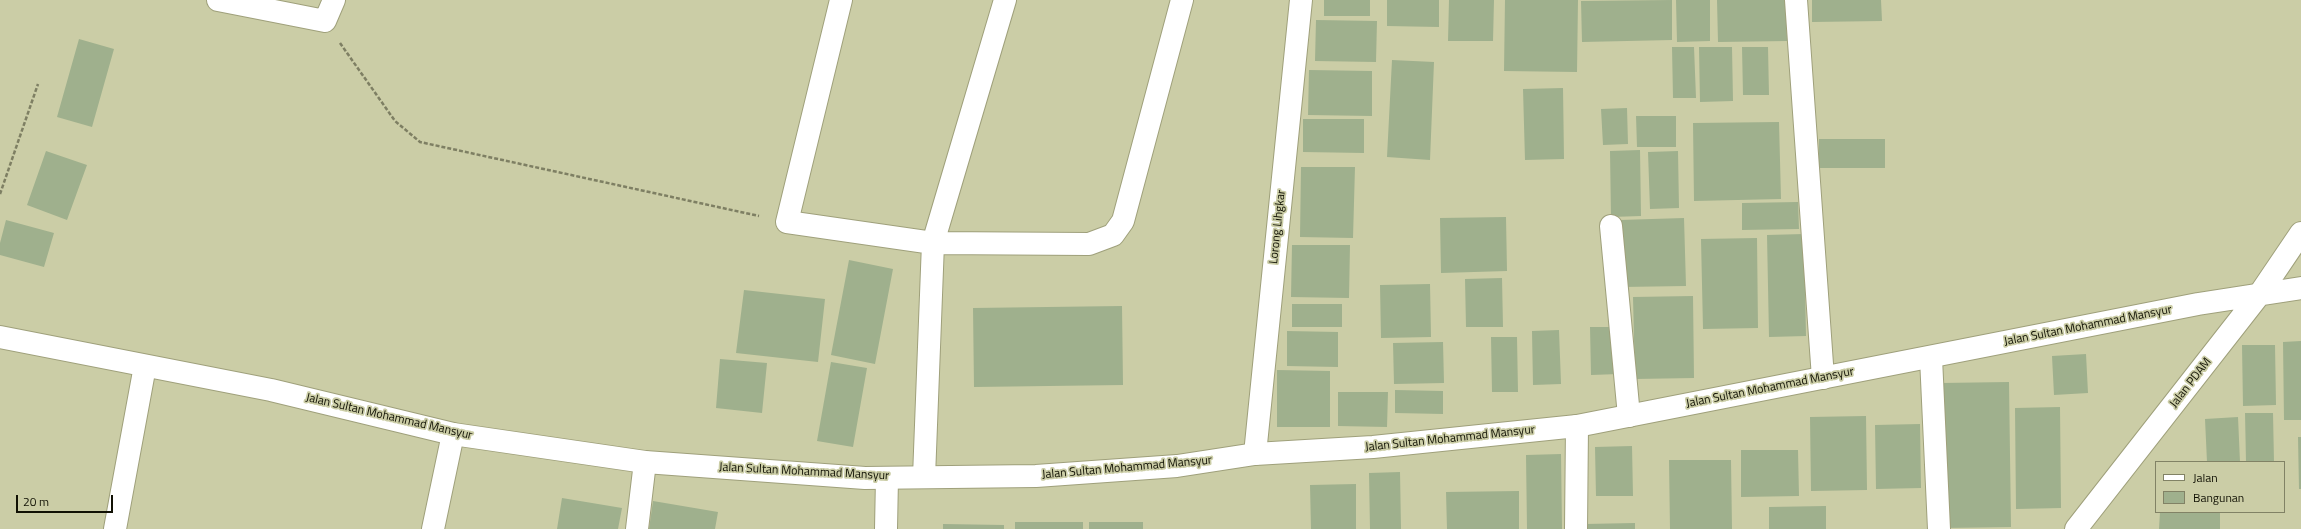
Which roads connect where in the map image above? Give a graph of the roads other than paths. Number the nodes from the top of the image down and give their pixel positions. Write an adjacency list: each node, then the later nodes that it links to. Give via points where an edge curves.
1 (218, 0): 2 (street, via 325,21)
2 (334, 0)
3 (841, 0): 10 (street, via 787,222)
4 (1005, 0): 10 (street)
5 (1182, 0): 10 (street, via 1123,221 1113,235 1089,244)
6 (1301, 0): 20 (street, Lorong Lihgkar)
7 (1796, 0): 16 (street)
8 (1611, 226): 17 (street)
9 (2301, 233): 12 (street, Jalan PDAM)
10 (933, 243): 22 (street)
11 (2301, 288): 12 (street, Jalan Sultan Mohammad Mansyur)
12 (2259, 295): 14 (street, Jalan Sultan Mohammad Mansyur, via 2191,306); 30 (street, Jalan PDAM)
13 (0, 337): 15 (street, Jalan Sultan Mohammad Mansyur)
14 (1931, 358): 16 (street, Jalan Sultan Mohammad Mansyur); 29 (street)
15 (145, 366): 19 (street, Jalan Sultan Mohammad Mansyur, via 271,390); 24 (street)
16 (1823, 378): 17 (street, Jalan Sultan Mohammad Mansyur)
17 (1629, 416): 18 (street, Jalan Sultan Mohammad Mansyur)
18 (1577, 426): 20 (street, Jalan Sultan Mohammad Mansyur, via 1373,447); 28 (street)
19 (453, 434): 21 (street, Jalan Sultan Mohammad Mansyur); 25 (street)
20 (1254, 454): 22 (street, Jalan Sultan Mohammad Mansyur, via 1177,466 1036,476)
21 (645, 462): 23 (street, Jalan Sultan Mohammad Mansyur); 26 (street)
22 (924, 477): 23 (street, Jalan Sultan Mohammad Mansyur)
23 (887, 478): 27 (street)
24 (115, 529)
25 (433, 529)
26 (637, 529)
27 (886, 529)
28 (1576, 529)
29 (1938, 529)
30 (2076, 529)

